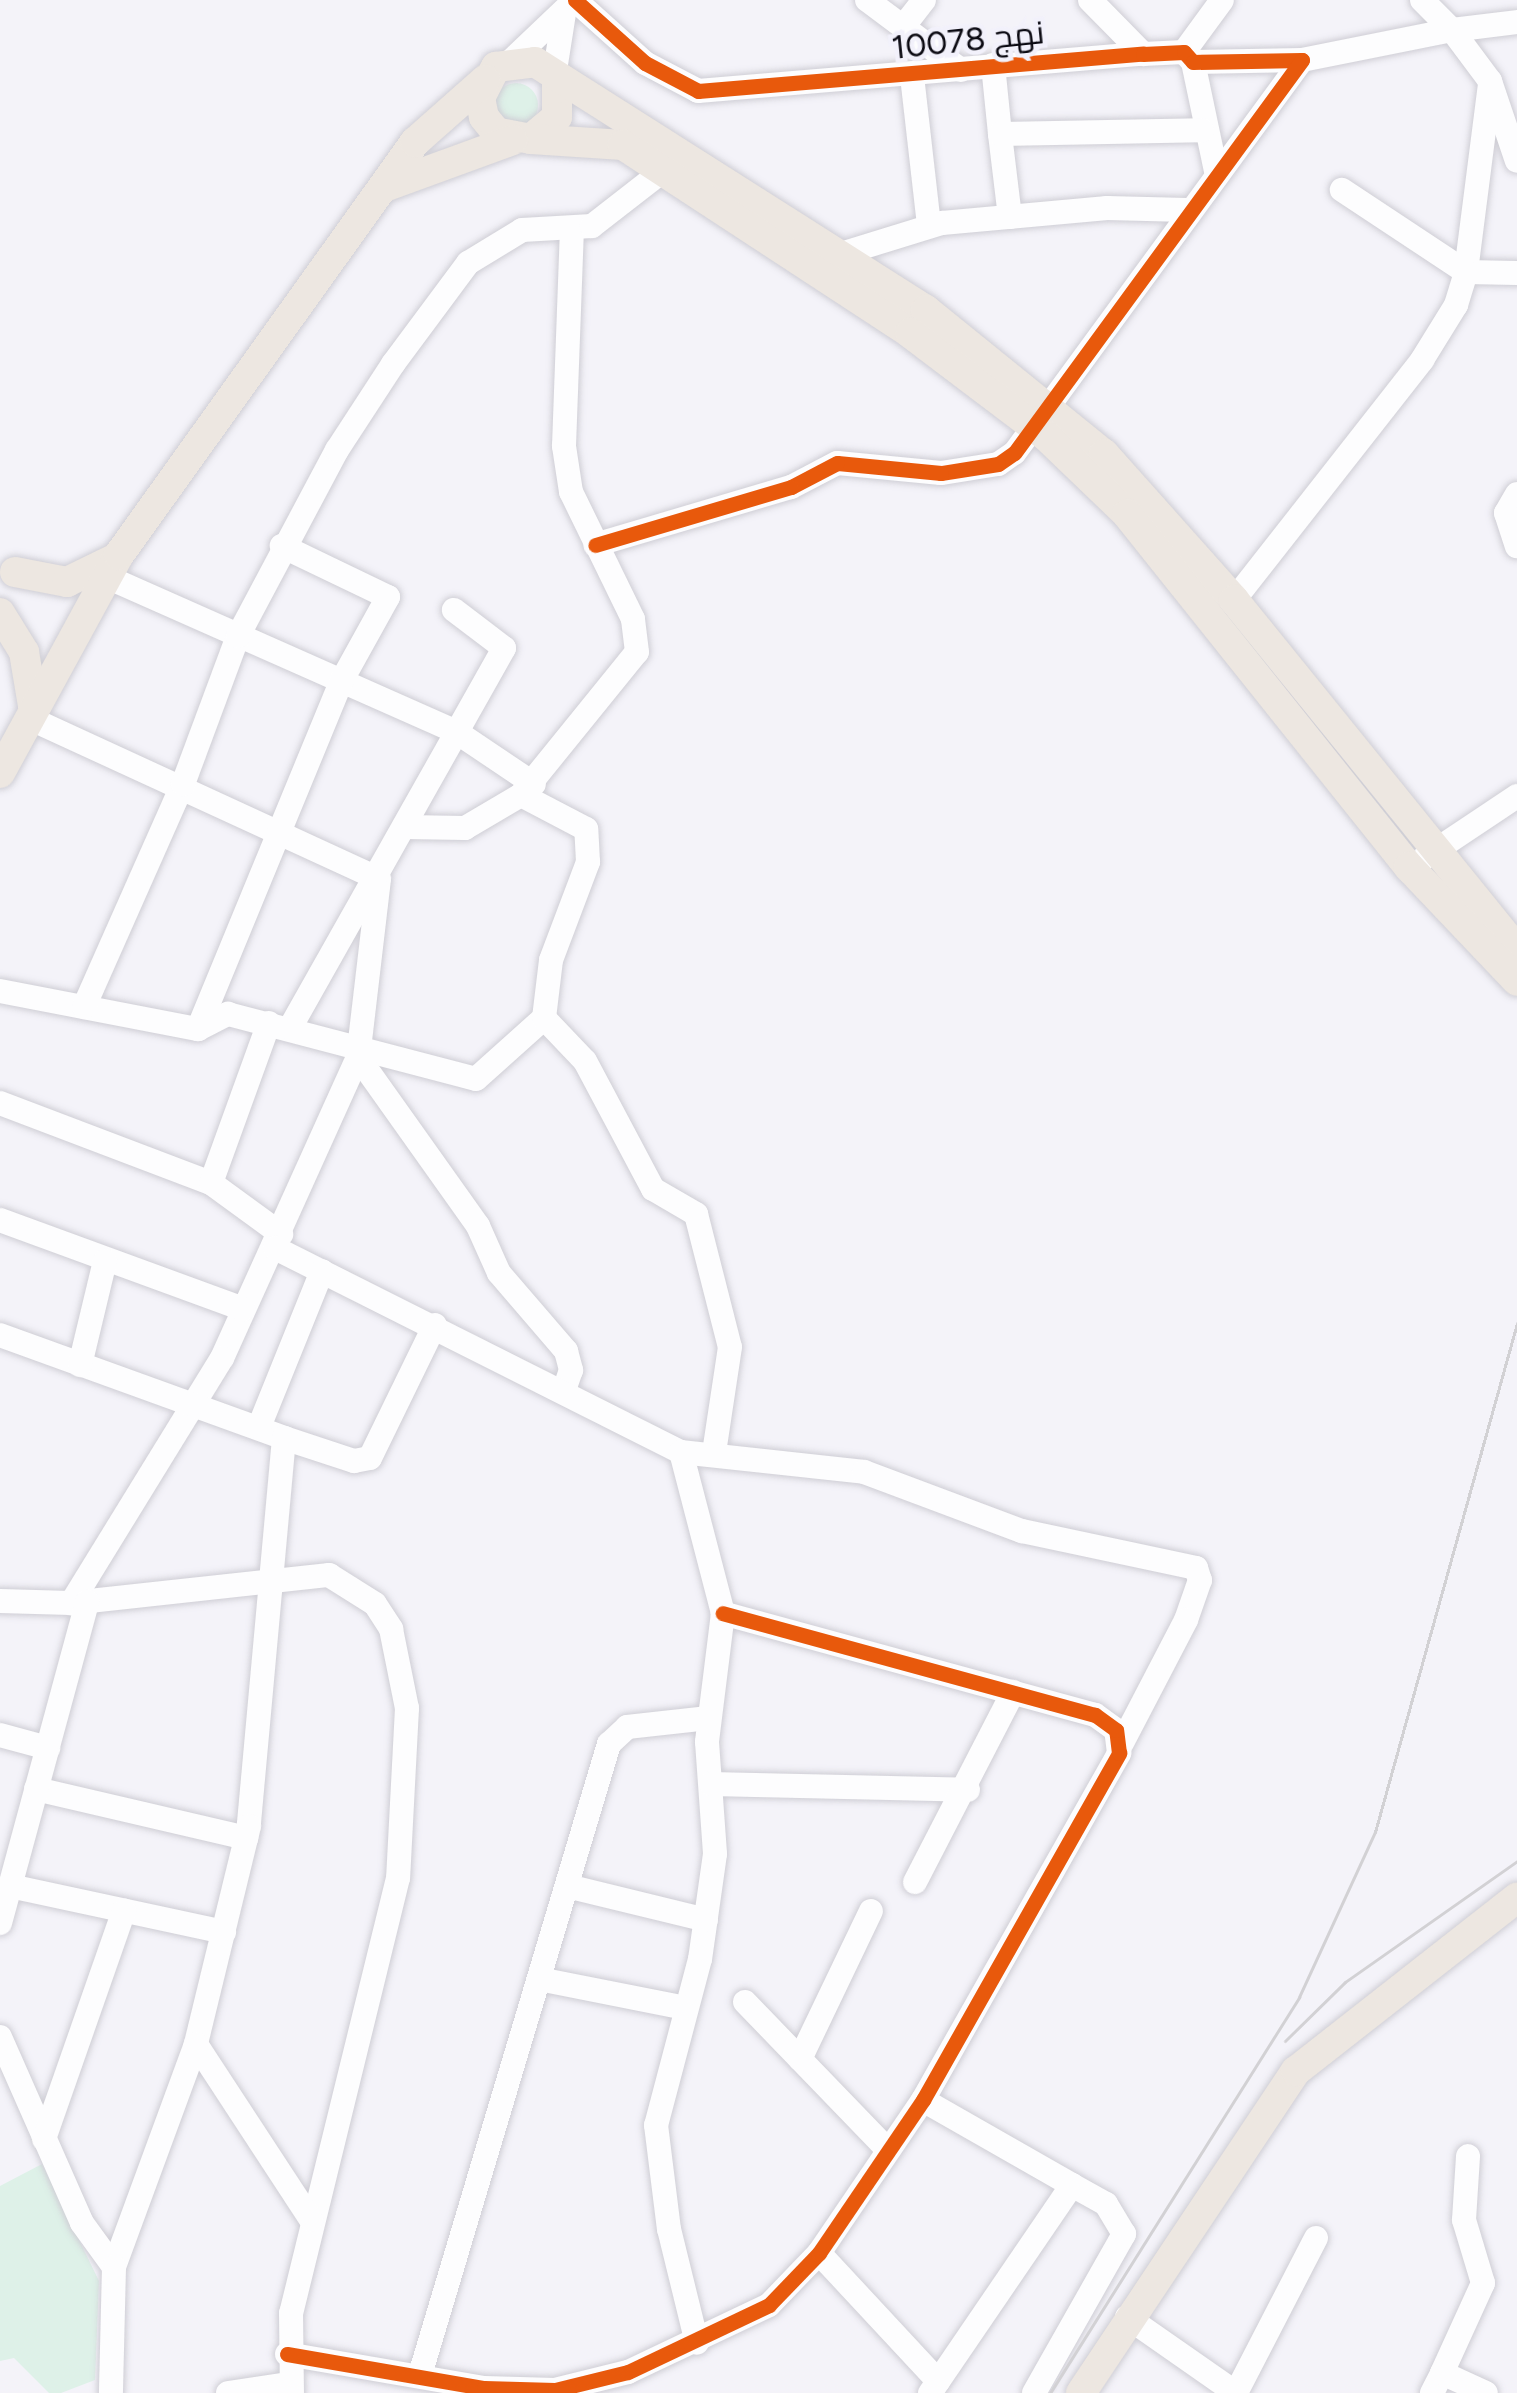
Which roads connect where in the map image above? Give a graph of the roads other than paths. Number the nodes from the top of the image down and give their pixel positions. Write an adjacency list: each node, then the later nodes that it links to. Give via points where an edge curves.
1 (867, 0): 9 (street)
2 (924, 0): 9 (street)
3 (1090, 0): 10 (street)
4 (1222, 0): 11 (street)
5 (1422, 0): 7 (street)
6 (571, 4): 12 (street); 16 (street, نهج 10078, via 645,63 698,91); 18 (street)
7 (1452, 16): 8 (street, نهج 10078); 13 (street, نهج 10078); 19 (street)
8 (1517, 22)
9 (904, 27): 15 (street)
10 (1144, 54): 11 (street, نهج 10078); 14 (street, نهج 10078)
11 (1188, 57): 13 (street, نهج 10078); 20 (street)
12 (512, 60): 17 (main road); 18 (main road, via 536,62)
13 (1302, 60): 25 (street)
14 (993, 65): 15 (street, نهج 10078); 21 (street)
15 (961, 70): 16 (street, نهج 10078)
16 (912, 76): 30 (street)
17 (485, 80): 22 (main road, via 484,117); 26 (main road, via 415,142)
18 (555, 80): 22 (main road, via 557,117); 32 (main road, via 708,165)
19 (1490, 81): 23 (street); 33 (street)
20 (1202, 130): 21 (street); 25 (street)
21 (1000, 134): 29 (street)
22 (522, 139): 24 (main road, via 595,137); 26 (main road)
23 (1517, 161)
24 (664, 170): 31 (street, via 621,211); 35 (main road)
25 (1216, 171): 28 (street)
26 (381, 189): 40 (main road)
27 (1342, 190): 33 (street)
28 (1187, 210): 29 (street); 35 (street)
29 (1010, 217): 30 (street)
30 (929, 226): 32 (street)
31 (572, 232): 37 (street, via 564,446 571,492); 38 (street, via 548,225 523,230 468,263 337,450)
32 (841, 254): 35 (main road)
33 (1466, 272): 34 (street); 42 (street, via 1442,332)
34 (1517, 272)
35 (1041, 415): 37 (street, via 998,464 941,473 837,463 791,488); 42 (main road, via 1148,499); 56 (main road)
36 (1517, 494): 39 (street, via 1506,513)
37 (595, 545): 52 (street, via 633,619 637,652)
38 (282, 546): 45 (street); 47 (street, via 388,593)
39 (1517, 546)
40 (113, 566): 41 (main road, via 67,582); 45 (street); 46 (main road)
41 (8, 568): 46 (main road, via 50,594)
42 (1234, 600): 56 (main road)
43 (454, 610): 49 (street, via 504,648)
44 (0, 613): 46 (main road); 48 (main road, via 24,652)
45 (238, 636): 47 (street); 51 (street)
46 (70, 638): 48 (main road)
47 (341, 680): 49 (street); 55 (street)
48 (31, 712): 50 (main road); 51 (street)
49 (454, 731): 52 (street); 54 (street)
50 (0, 772)
51 (183, 784): 55 (street); 61 (street)
52 (527, 789): 54 (street, via 465,828); 62 (street, via 578,821 590,838 577,904 551,960)
53 (1517, 796): 56 (street)
54 (405, 827): 57 (street)
55 (280, 828): 57 (street); 64 (street)
56 (1421, 861): 58 (main road); 59 (main road)
57 (379, 879): 63 (street); 65 (street)
58 (1517, 950)
59 (1517, 981)
60 (0, 991): 61 (street)
61 (84, 1007): 64 (street)
62 (544, 1018): 65 (street, via 471,1081); 81 (street, via 585,1061 646,1179 696,1214 730,1347)
63 (280, 1026): 64 (street, via 228,1014); 65 (street); 67 (street)
64 (198, 1029)
65 (359, 1053): 69 (street); 76 (street, via 469,1211 499,1273 566,1351 572,1370)
66 (0, 1103): 67 (street)
67 (211, 1183): 69 (street)
68 (0, 1220): 70 (street)
69 (278, 1241): 71 (street); 72 (street)
70 (105, 1261): 72 (street); 75 (street)
71 (322, 1271): 73 (street); 78 (street)
72 (243, 1309): 77 (street)
73 (435, 1325): 76 (street); 79 (street, via 370,1457 354,1461)
74 (0, 1335): 75 (street)
75 (80, 1366): 77 (street)
76 (564, 1390): 80 (street)
77 (194, 1409): 78 (street); 84 (street)
78 (259, 1427): 79 (street)
79 (284, 1438): 82 (street)
80 (681, 1451): 81 (street); 85 (street)
81 (714, 1453): 89 (street, via 864,1472 1022,1531 1196,1568 1200,1580 1186,1620)
82 (271, 1576): 84 (street); 94 (street); 115 (street, via 329,1575 376,1604 391,1630 407,1708 392,1928)
83 (0, 1601): 84 (street)
84 (79, 1602): 90 (street)
85 (723, 1613): 86 (street); 87 (street)
86 (1013, 1692): 89 (street, via 1095,1715); 93 (street)
87 (709, 1718): 91 (street); 97 (street, via 617,1732)
88 (0, 1736): 90 (street)
89 (1122, 1743): 110 (street)
90 (48, 1748): 92 (street)
91 (711, 1784): 93 (street); 101 (street, via 717,1827)
92 (36, 1789): 94 (street); 95 (street)
93 (968, 1790): 96 (street)
94 (246, 1838): 103 (street)
95 (7, 1882): 99 (street); 102 (street)
96 (915, 1882)
97 (567, 1886): 101 (street); 104 (street)
98 (1517, 1898): 119 (main road, via 1296,2072)
99 (124, 1911): 103 (street); 111 (street)
100 (871, 1911): 109 (street)
101 (706, 1920): 106 (street)
102 (0, 1923)
103 (224, 1932): 108 (street)
104 (539, 1978): 106 (street); 122 (street)
105 (745, 2002): 109 (street)
106 (686, 2008): 120 (street, via 656,2125 669,2229)
107 (0, 2037): 111 (street)
108 (196, 2044): 115 (street); 118 (street)
109 (800, 2059): 112 (street)
110 (923, 2100): 112 (street); 114 (street)
111 (44, 2139): 118 (street, via 82,2223)
112 (887, 2150): 117 (street)
113 (1468, 2156): 123 (street, via 1464,2220 1483,2283)
114 (1072, 2185): 124 (street); 129 (street, via 1106,2204 1124,2234)
115 (310, 2220): 121 (street)
116 (1316, 2238): 126 (street)
117 (819, 2252): 120 (street, via 769,2305); 124 (street)
118 (114, 2266): 127 (street)
119 (1127, 2317): 126 (street); 130 (main road)
120 (697, 2343): 122 (street, via 555,2390)
121 (286, 2354): 122 (street); 125 (street)
122 (421, 2375)
123 (1437, 2383): 131 (street)
124 (934, 2387)
125 (291, 2389): 128 (street)
126 (1237, 2391)
127 (111, 2393)
128 (228, 2393)
129 (1034, 2393)
130 (1081, 2393)
131 (1486, 2393)

